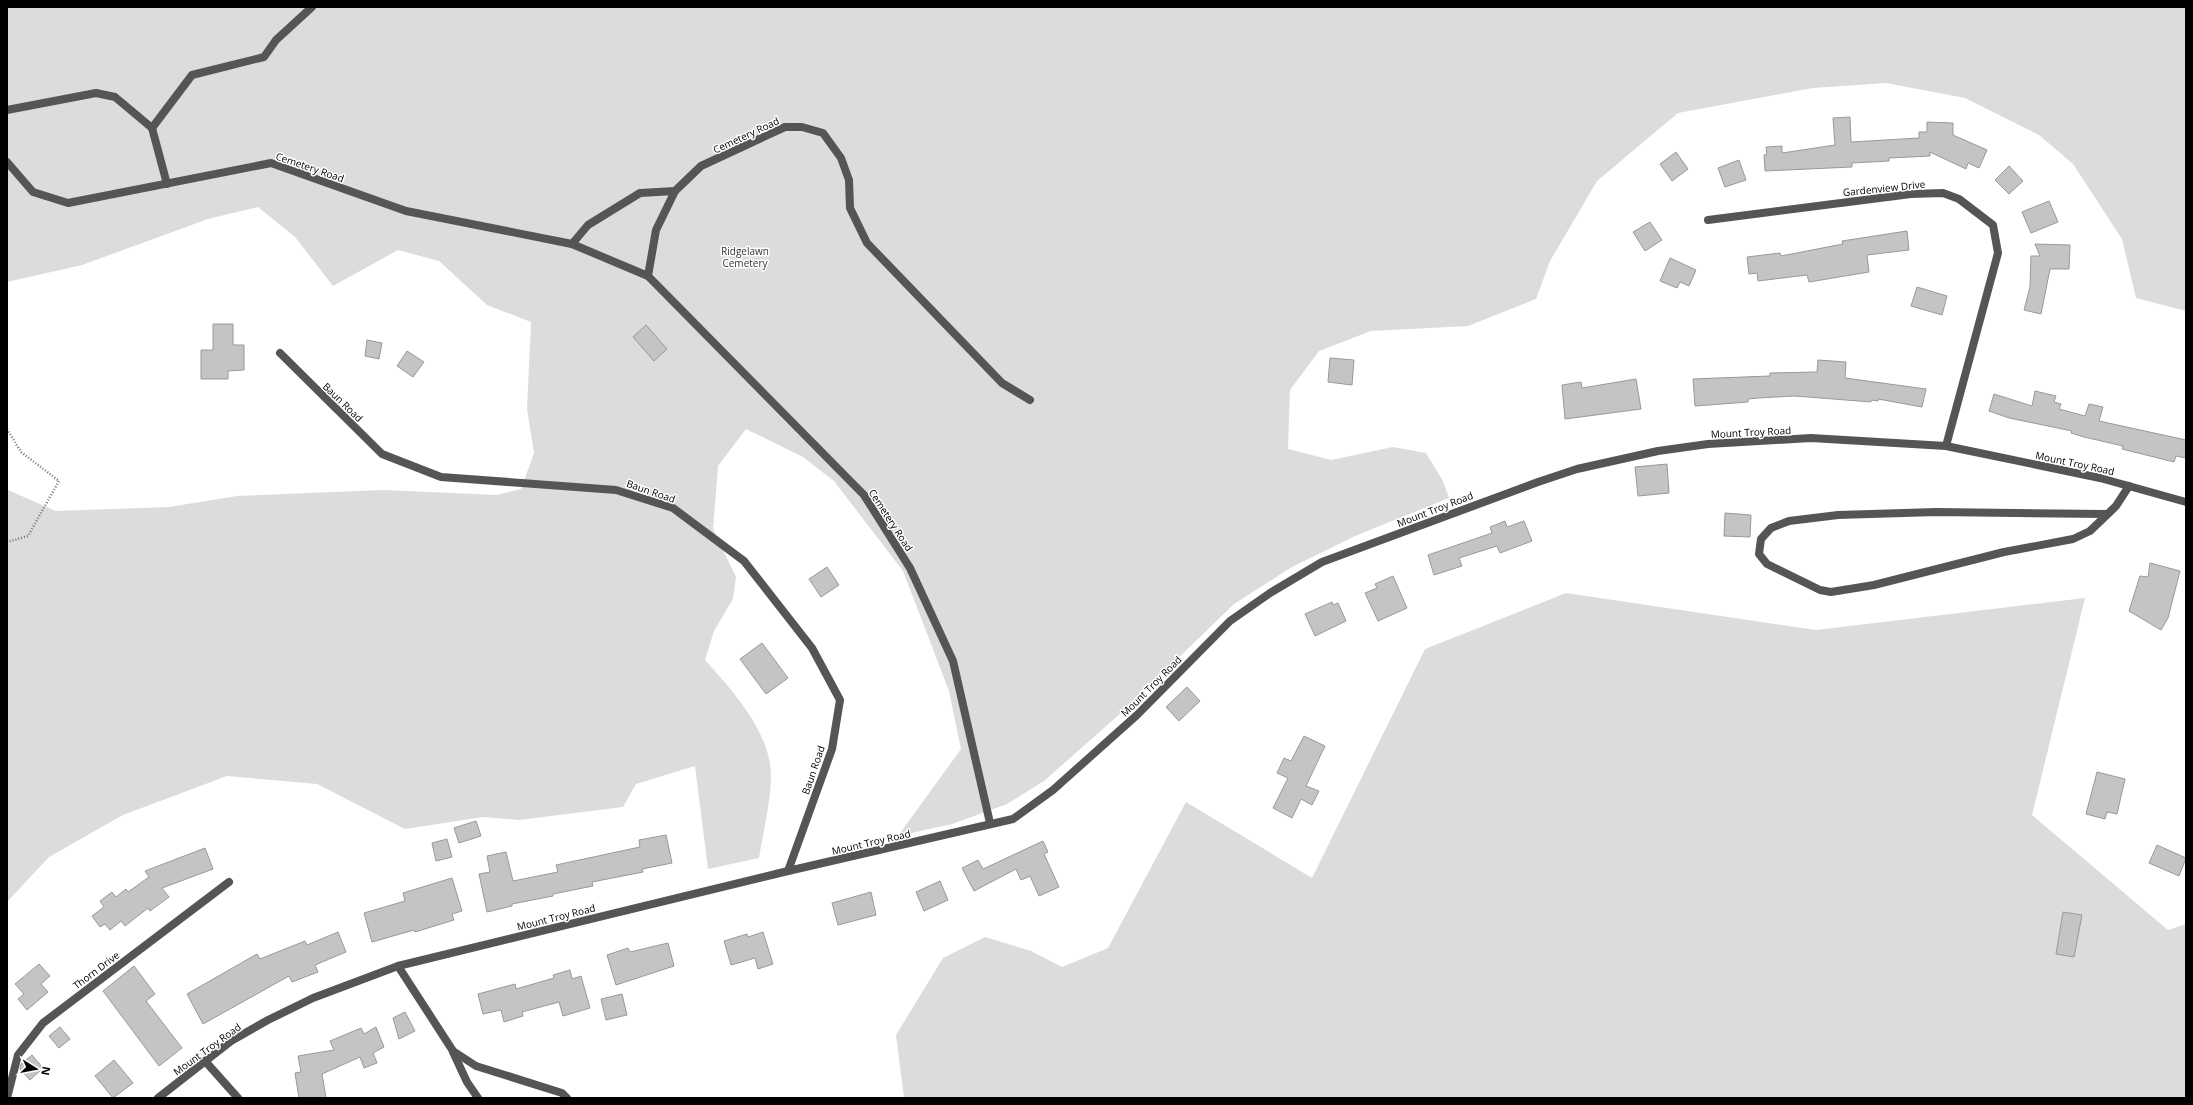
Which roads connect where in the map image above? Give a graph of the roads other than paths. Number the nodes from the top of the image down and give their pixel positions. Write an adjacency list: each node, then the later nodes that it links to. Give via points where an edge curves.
1 (312, 7): 3 (street, via 276,40 264,57 192,75)
2 (7, 110): 3 (street, via 96,93 115,97)
3 (152, 128): 5 (street)
4 (7, 162): 5 (street, Cemetery Road, via 33,192 68,203)
5 (168, 184): 8 (street, Cemetery Road, via 271,164 406,211)
6 (675, 191): 8 (street, via 640,193 588,225); 9 (street, Cemetery Road, via 656,230); 11 (street, Cemetery Road, via 701,166 785,127 802,126 823,133 842,158 849,180 850,208 867,243 1002,383)
7 (1708, 220): 12 (street, Gardenview Drive, via 1911,194 1942,193 1959,199 1993,225 1998,252)
8 (572, 244): 9 (street, Cemetery Road)
9 (648, 276): 16 (street, Cemetery Road, via 864,495 906,562 953,661)
10 (280, 353): 17 (street, Baun Road, via 382,454 441,477 616,490 673,508 744,561 812,648 840,700 832,749)
11 (1030, 400)
12 (1946, 446): 13 (street, Mount Troy Road); 16 (street, Mount Troy Road, via 1811,438 1708,444 1658,451 1544,479 1322,562 1230,621 1137,716 1053,790 1013,819)
13 (2129, 486): 14 (street, Mount Troy Road); 15 (street, via 2116,506)
14 (2186, 502)
15 (2106, 514): 15 (street, via 2090,531 2073,539 2004,552 1874,585 1831,592 1820,590 1767,564 1759,554 1761,540 1771,528 1789,521 1838,515 1936,512)
16 (990, 823): 17 (street, Mount Troy Road)
17 (788, 871): 19 (street, Mount Troy Road)
18 (229, 882): 22 (street, Thorn Drive, via 43,1024 18,1055)
19 (398, 966): 20 (street); 21 (street, Mount Troy Road, via 313,998 268,1020 231,1041)
20 (453, 1051): 25 (street, via 467,1082); 26 (street, via 476,1066 562,1094)
21 (205, 1061): 23 (street, Mount Troy Road); 24 (street)
22 (7, 1098)
23 (158, 1098)
24 (238, 1098)
25 (478, 1098)
26 (567, 1098)

